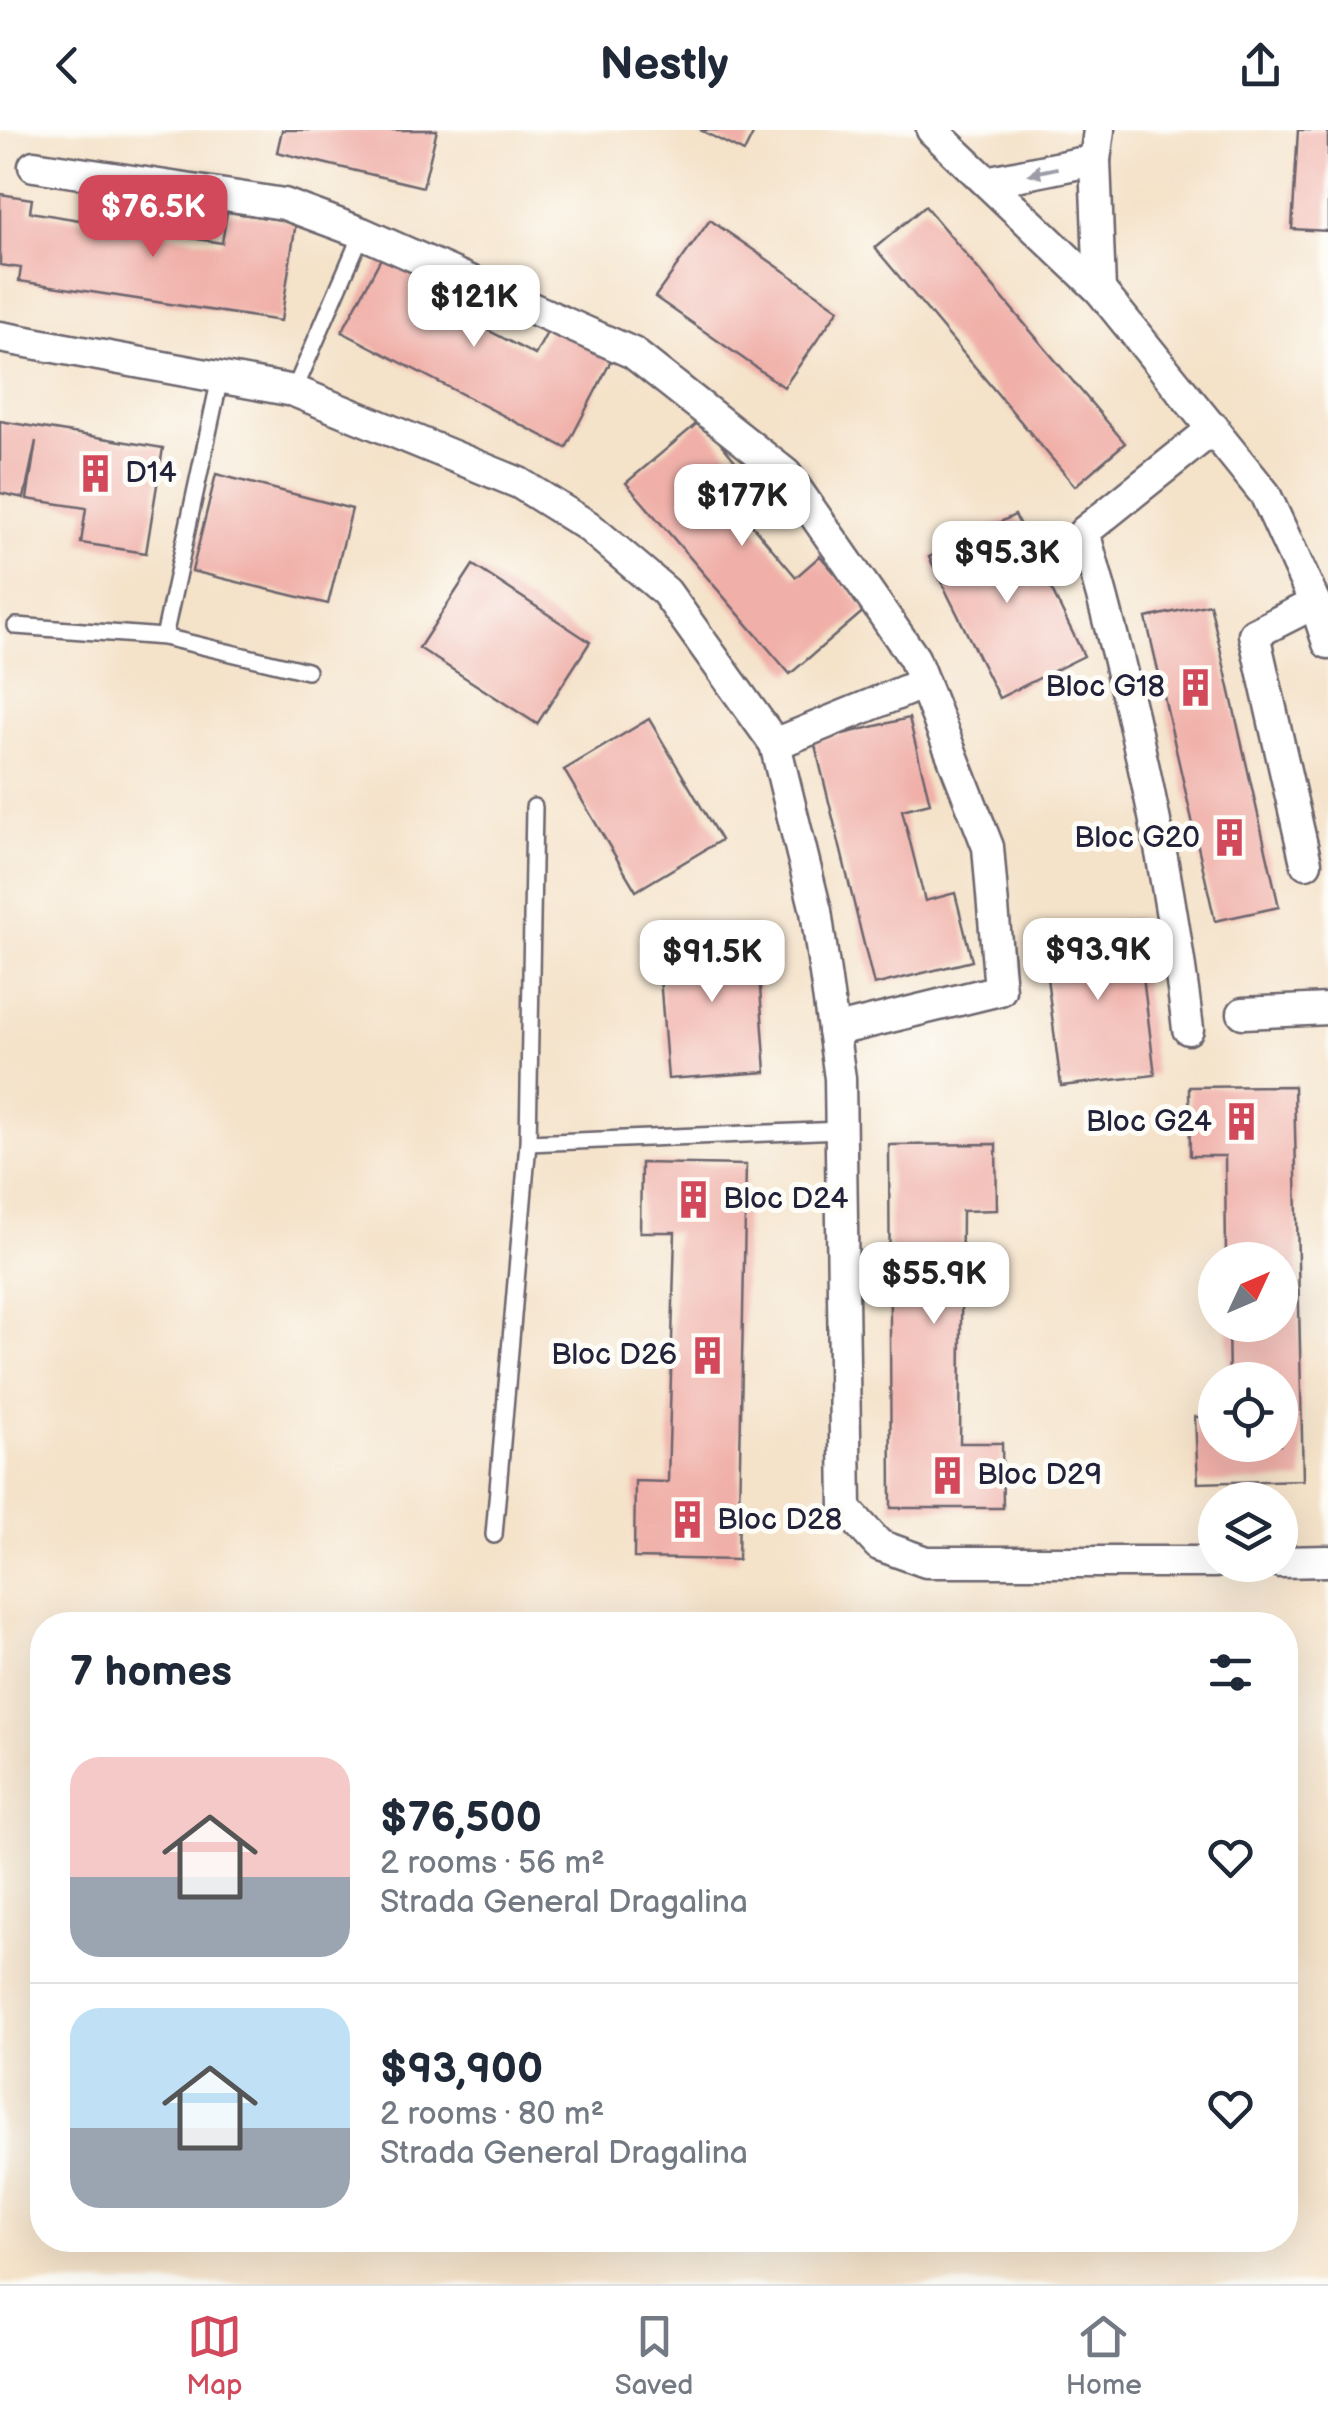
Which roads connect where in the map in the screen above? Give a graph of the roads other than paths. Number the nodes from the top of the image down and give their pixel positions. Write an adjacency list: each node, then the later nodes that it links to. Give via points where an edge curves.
1 (932, 130): 4 (street)
2 (1097, 145): 4 (street, one-way to 4); 6 (street)
3 (34, 166): 5 (street, via 284,204)
4 (991, 182): 6 (street)
5 (362, 234): 9 (lane); 16 (street, via 633,353 786,474 914,658)
6 (1100, 290): 10 (street)
7 (0, 337): 8 (street)
8 (220, 378): 9 (street); 13 (lane)
9 (294, 392): 17 (street, via 519,483 588,526 666,592)
10 (1214, 428): 11 (street, via 1265,494); 22 (street, via 1084,532 1119,653 1177,940)
11 (1315, 603): 14 (street); 19 (street, via 1254,634)
12 (16, 626): 13 (lane)
13 (164, 637): 15 (lane)
14 (1328, 643)
15 (307, 671)
16 (924, 683): 17 (street); 23 (street, via 988,847 1000,990)
17 (775, 744): 23 (street, via 816,911)
18 (534, 808): 25 (lane)
19 (1306, 863)
20 (1328, 1008): 21 (street)
21 (1243, 1013)
22 (1188, 1028)
23 (833, 1031): 24 (street)
24 (840, 1130): 25 (lane); 27 (street, via 846,1509 879,1545 926,1562)
25 (528, 1143): 26 (lane)
26 (494, 1535)
27 (1198, 1562)
28 (1298, 1562): 29 (street)
29 (1328, 1562)

